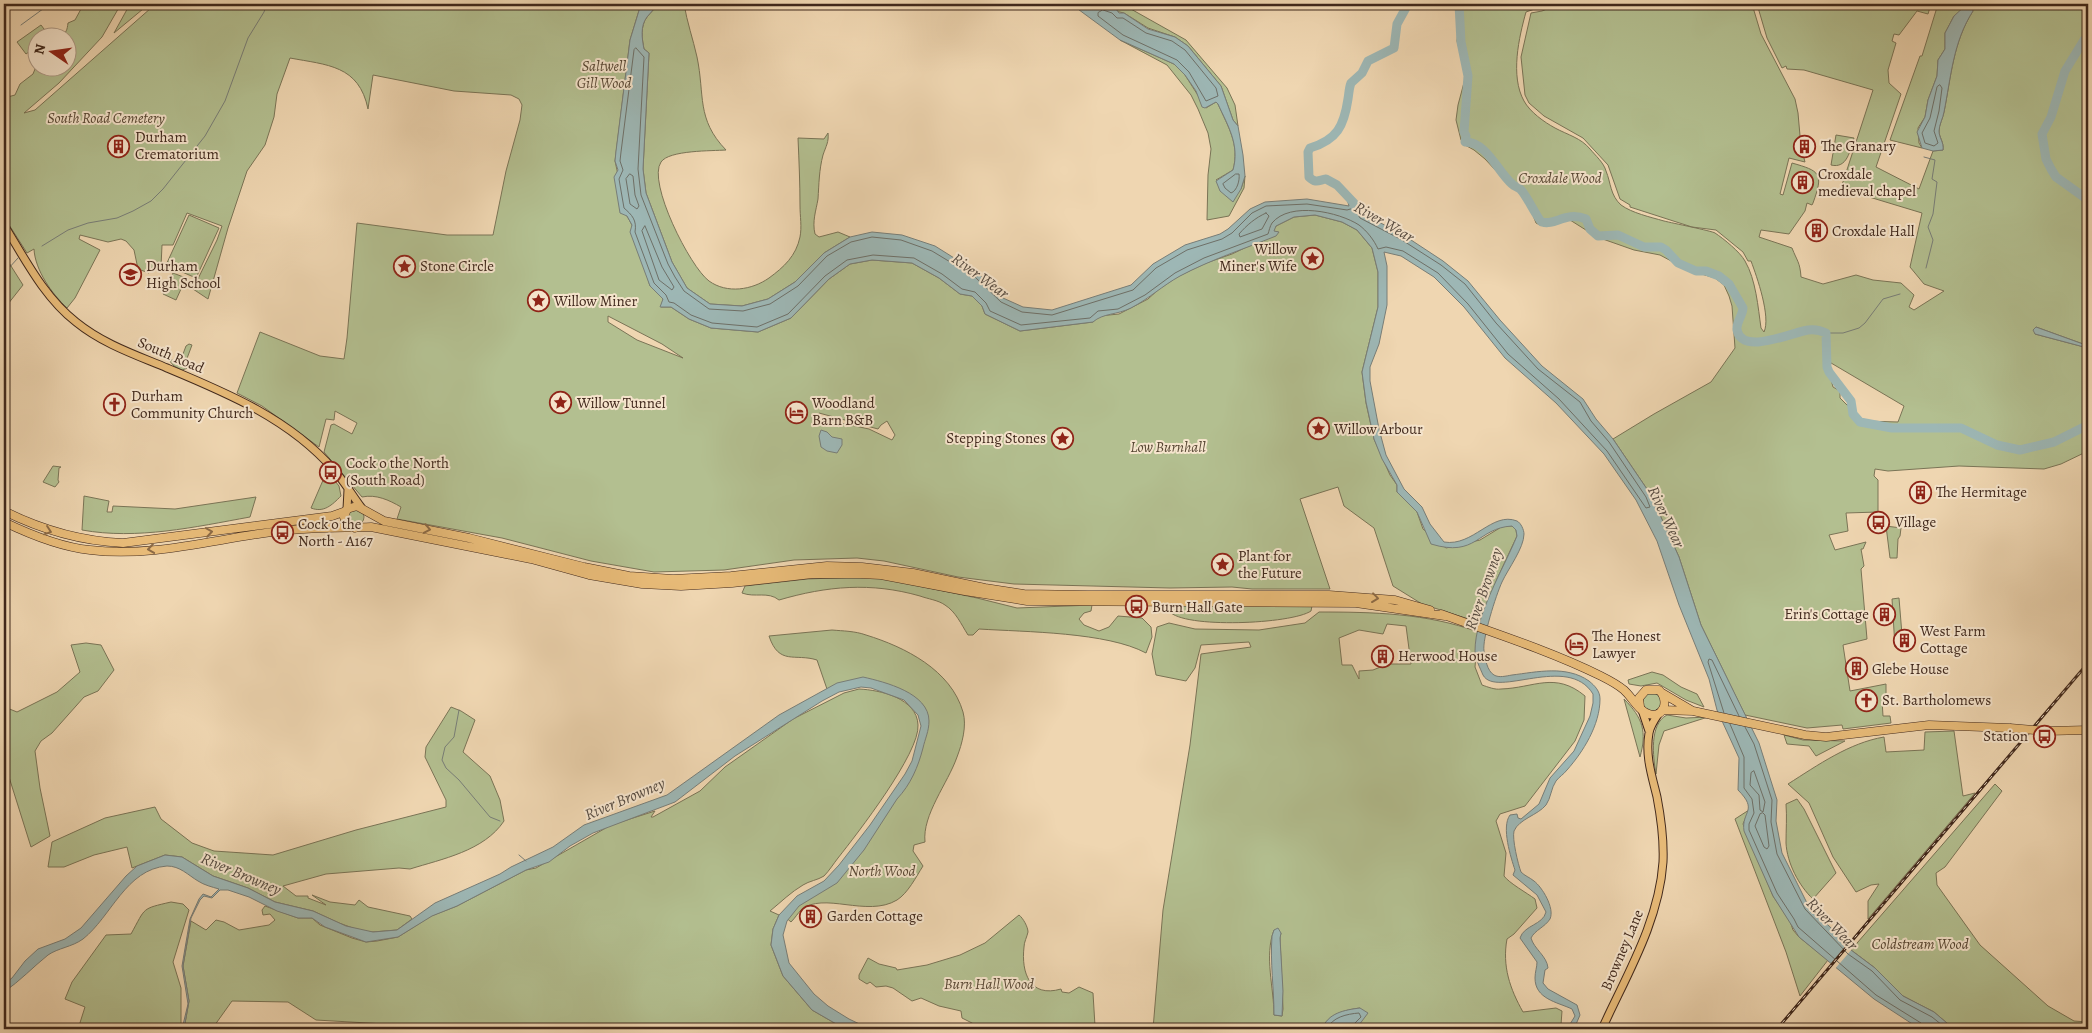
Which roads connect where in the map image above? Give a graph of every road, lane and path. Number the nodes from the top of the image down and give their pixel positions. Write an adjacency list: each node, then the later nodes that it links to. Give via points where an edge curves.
1 (4, 225): 2 (main road, South Road, via 49,295 77,323 110,344 217,389 265,414 319,454)
2 (348, 490): 3 (main road, South Road); 4 (main road)
3 (362, 508): 4 (highway, via 353,506); 7 (highway, via 366,518); 8 (highway, one-way to 8, via 384,521 629,576 673,579 819,567 862,567 1024,594 1338,595 1395,600)
4 (347, 510): 5 (highway, one-way to 4, via 63,535 123,543 332,516); 7 (highway, via 346,523)
5 (4, 511)
6 (4, 522): 7 (highway, one-way to 6, via 280,531 124,552 70,547)
7 (358, 528): 8 (highway, via 379,528 642,584 681,586 812,574 860,574 1027,601 1356,603)
8 (1445, 616): 9 (highway, via 1602,677)
9 (1624, 690): 10 (highway); 12 (highway)
10 (1642, 692): 11 (highway, via 1654,688); 12 (highway)
11 (1662, 693): 13 (highway); 14 (highway, via 1665,700)
12 (1641, 708): 14 (highway, via 1648,714); 16 (main road)
13 (1693, 711): 14 (highway); 15 (highway, bridge, via 1826,737 1929,724 2047,731)
14 (1661, 712): 16 (main road)
15 (2088, 730)
16 (1649, 731): 17 (main road, Browney Lane, via 1648,756 1662,822 1660,882 1648,931)
17 (1602, 1029)

